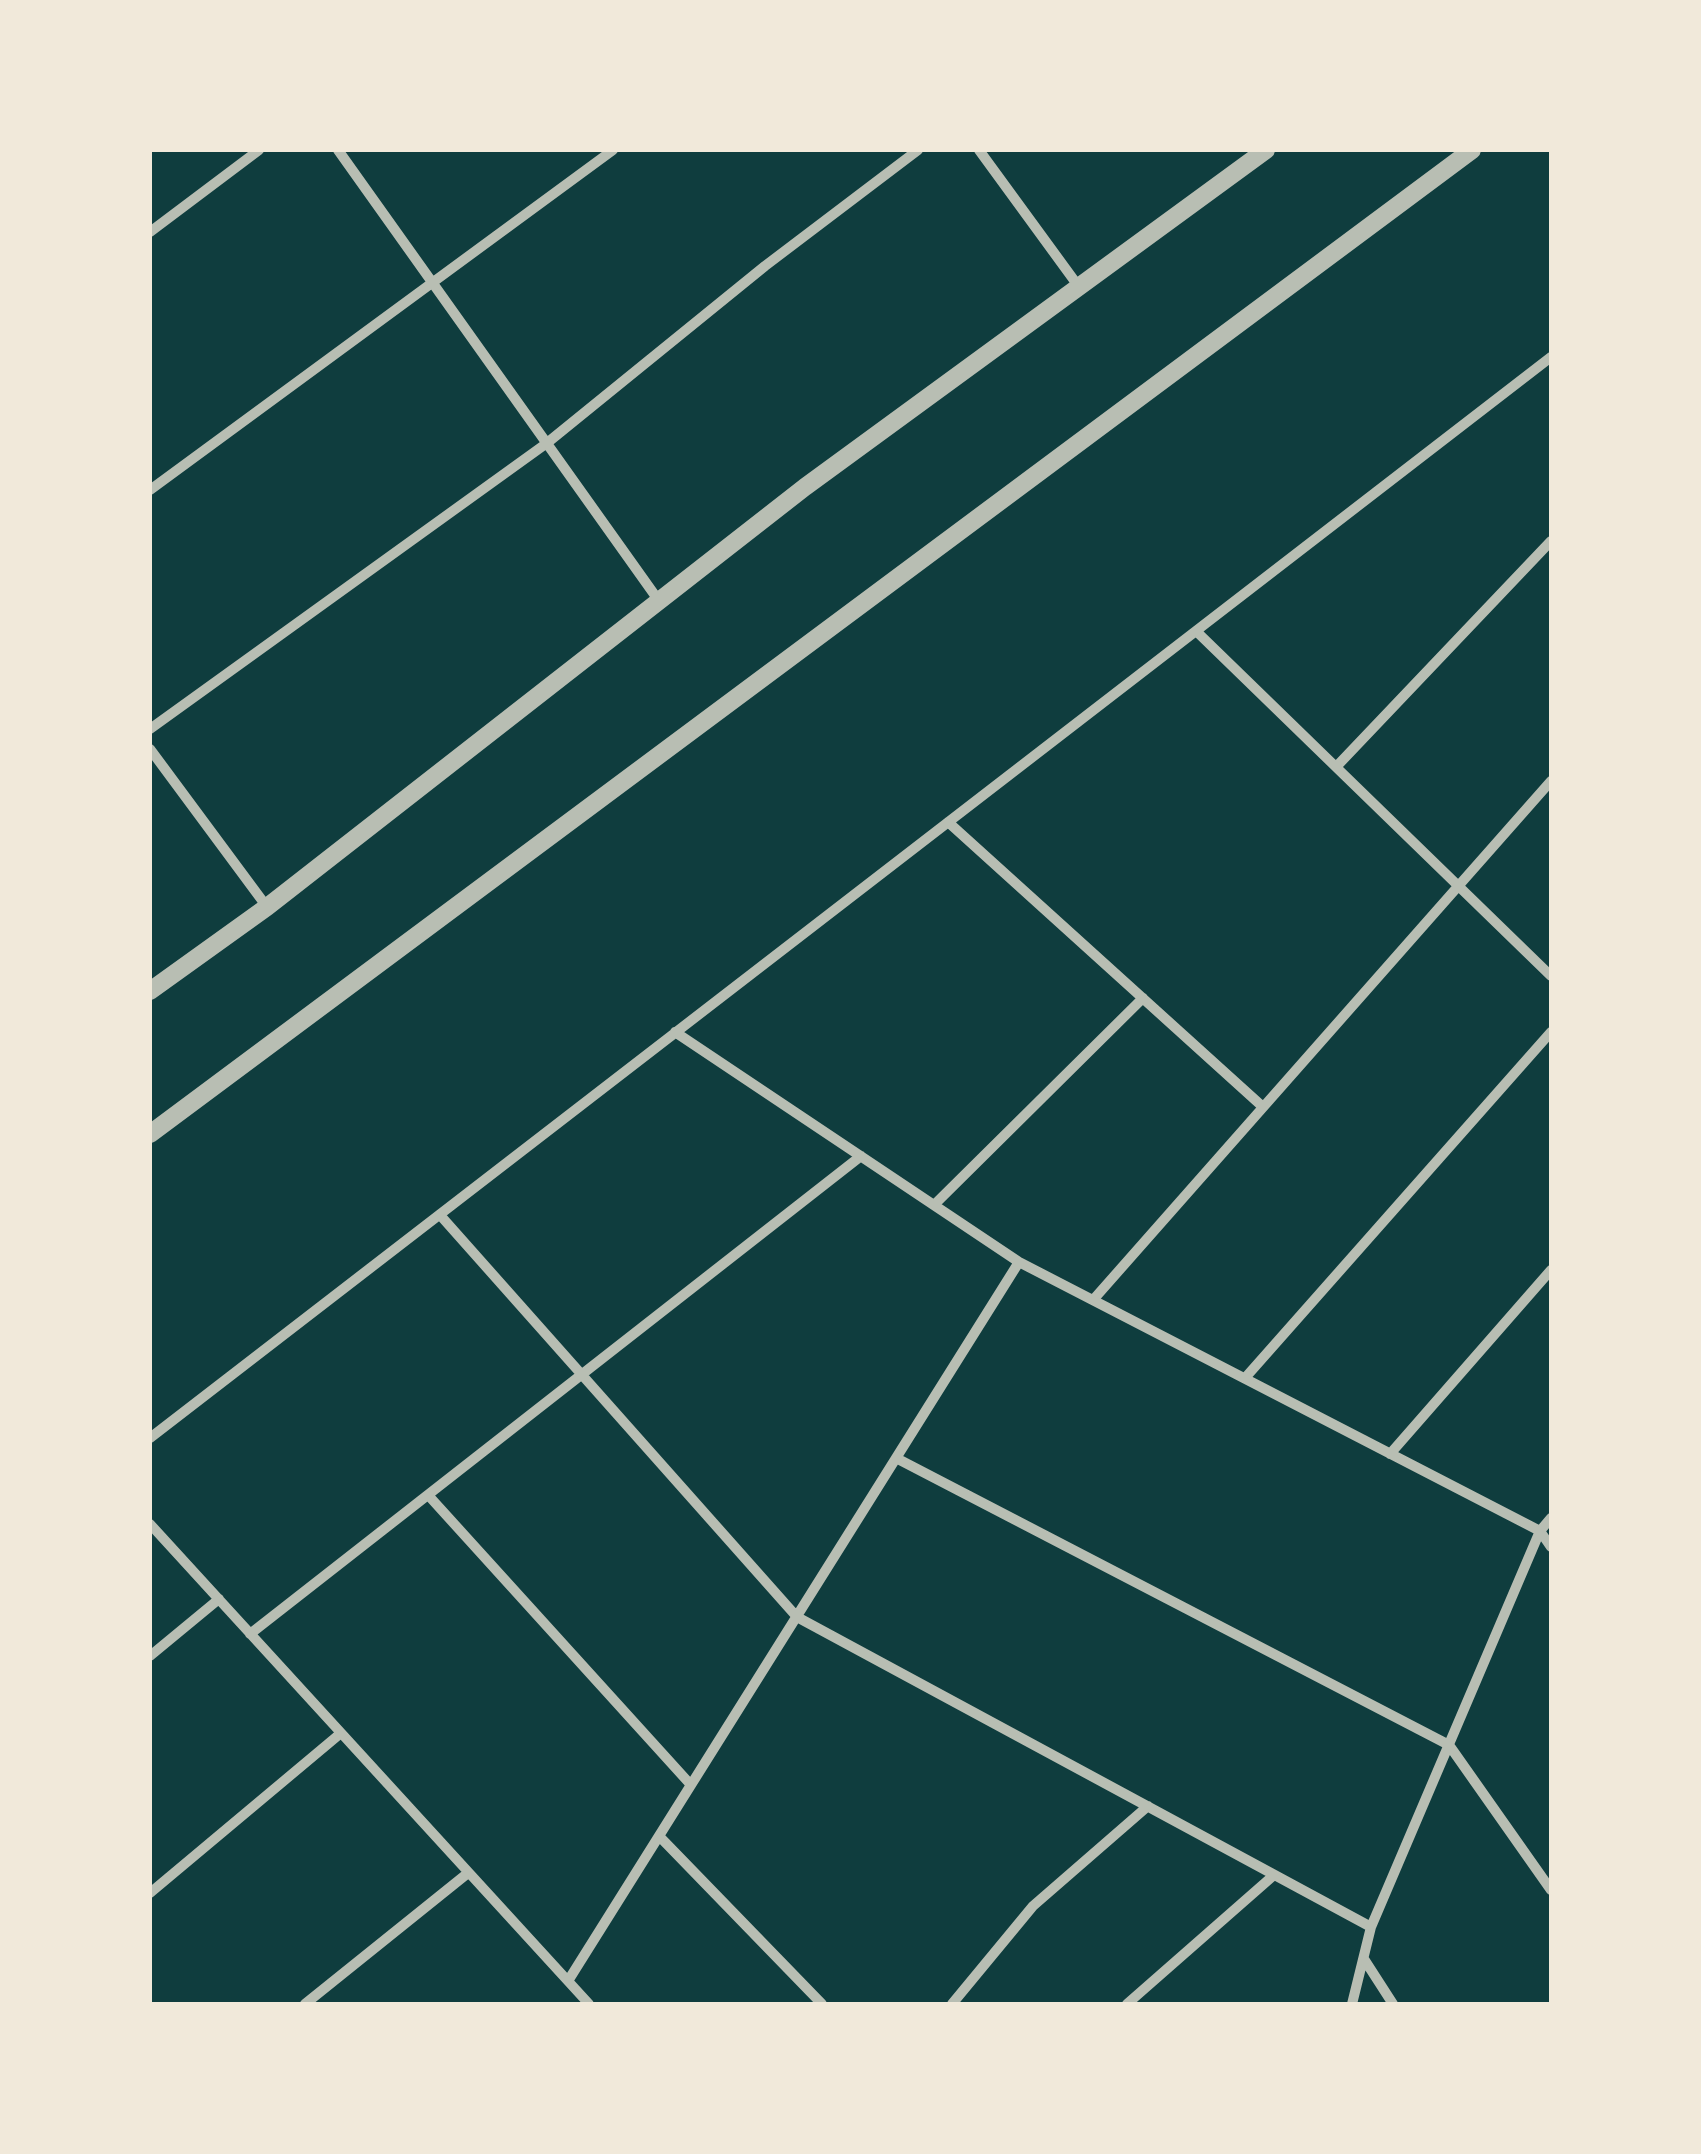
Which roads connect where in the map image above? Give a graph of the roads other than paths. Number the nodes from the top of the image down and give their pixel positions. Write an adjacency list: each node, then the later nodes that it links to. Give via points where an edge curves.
1 (259, 150): 8 (street)
2 (338, 150): 9 (street)
3 (613, 150): 9 (street)
4 (918, 150): 12 (street)
5 (979, 150): 10 (street)
6 (1266, 150): 10 (street)
7 (1472, 150): 30 (street)
8 (150, 232)
9 (432, 285): 12 (street); 13 (street)
10 (1079, 286): 15 (street)
11 (1551, 357): 16 (street)
12 (547, 443): 15 (street); 17 (street)
13 (150, 490)
14 (1551, 541): 19 (street)
15 (659, 601): 23 (street)
16 (1196, 630): 19 (street); 21 (street)
17 (150, 729)
18 (150, 749): 23 (street)
19 (1336, 767): 22 (street)
20 (1551, 780): 22 (street)
21 (948, 822): 26 (street); 27 (street)
22 (1458, 886): 24 (street); 29 (street)
23 (267, 906): 25 (street)
24 (1551, 976)
25 (150, 991)
26 (1142, 998): 29 (street); 32 (street)
27 (675, 1032): 31 (street); 33 (street)
28 (1551, 1032): 38 (street)
29 (1262, 1108): 36 (street)
30 (150, 1134)
31 (861, 1156): 32 (street); 37 (street)
32 (934, 1205): 34 (street)
33 (440, 1214): 37 (street); 39 (street)
34 (1019, 1262): 36 (street); 41 (street)
35 (1551, 1270): 40 (street)
36 (1093, 1300): 38 (street)
37 (582, 1375): 42 (street); 48 (street)
38 (1245, 1378): 40 (street)
39 (150, 1438)
40 (1390, 1454): 45 (street)
41 (896, 1458): 48 (street); 52 (street)
42 (428, 1495): 49 (street); 53 (street)
43 (1551, 1518): 45 (street)
44 (150, 1524): 47 (street)
45 (1540, 1531): 46 (street); 52 (street)
46 (1551, 1547)
47 (219, 1599): 49 (street); 50 (street)
48 (796, 1617): 53 (street); 54 (street)
49 (250, 1634): 51 (street)
50 (150, 1656)
51 (341, 1733): 56 (street); 59 (street)
52 (1449, 1744): 58 (street); 60 (street)
53 (690, 1785): 55 (street)
54 (1148, 1806): 57 (street); 66 (street, via 1033,1906)
55 (658, 1836): 62 (street); 65 (street)
56 (468, 1873): 62 (street); 64 (street)
57 (1274, 1875): 60 (street); 67 (street)
58 (1551, 1890)
59 (150, 1892)
60 (1371, 1927): 61 (street)
61 (1364, 1958): 68 (street); 69 (street)
62 (568, 1981): 63 (street)
63 (587, 2003)
64 (305, 2004)
65 (822, 2004)
66 (952, 2004)
67 (1127, 2004)
68 (1352, 2004)
69 (1393, 2004)

